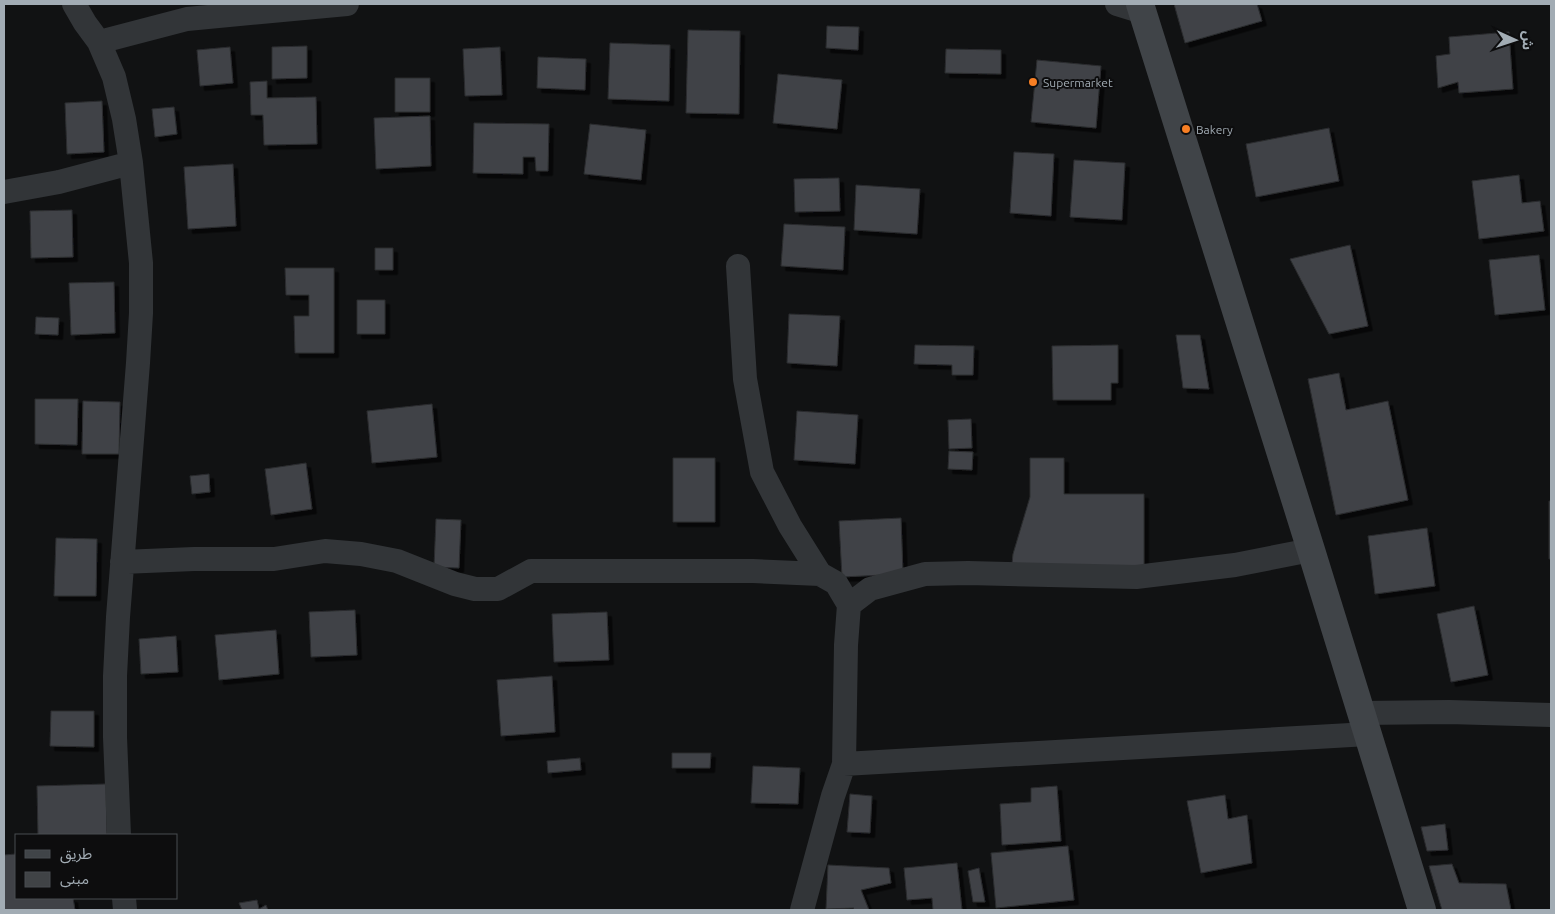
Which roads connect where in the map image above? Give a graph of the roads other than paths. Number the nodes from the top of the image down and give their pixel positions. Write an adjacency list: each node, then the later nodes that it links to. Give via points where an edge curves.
1 (74, 4): 5 (street)
2 (346, 4): 5 (street, via 187,20)
3 (1116, 4): 4 (street)
4 (1142, 8): 9 (main road)
5 (99, 42): 6 (street, via 114,77)
6 (131, 163): 7 (street); 10 (street, via 141,263 141,313)
7 (4, 192)
8 (738, 266): 11 (street, via 745,379 762,472)
9 (1311, 550): 12 (street, via 1235,565 1136,577 925,574 870,589); 14 (main road)
10 (122, 562): 11 (street, via 274,559 325,551 397,561 454,584 476,589 498,589 531,571); 16 (street, via 115,685)
11 (820, 574): 12 (street, via 836,583)
12 (849, 605): 15 (street)
13 (1551, 715): 14 (street, via 1449,712)
14 (1365, 724): 15 (street); 18 (main road)
15 (844, 764): 17 (street)
16 (119, 834)
17 (802, 910)
18 (1422, 910)

